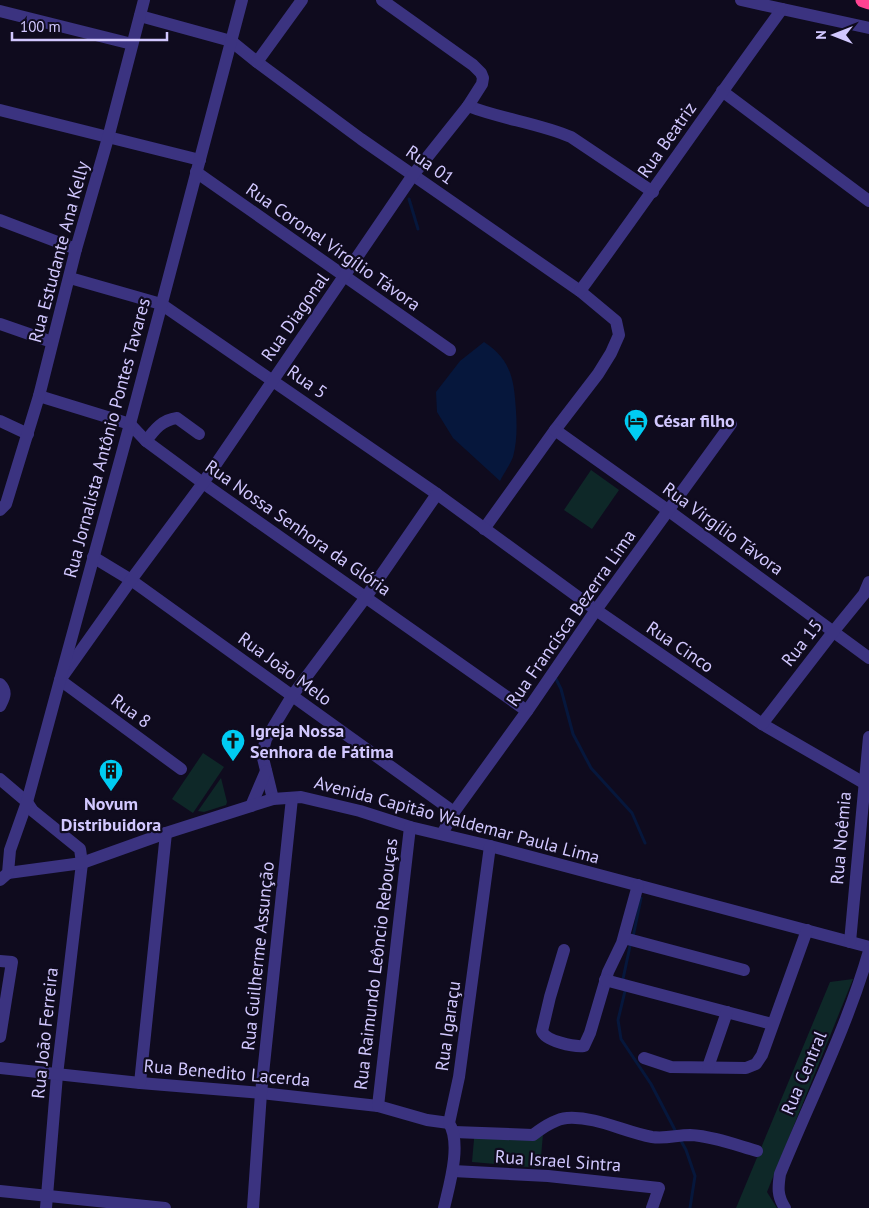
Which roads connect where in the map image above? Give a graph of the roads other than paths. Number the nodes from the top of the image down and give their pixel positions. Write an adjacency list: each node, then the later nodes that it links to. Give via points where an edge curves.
1 (144, 0): 10 (street, Rua Estudante Ana Kelly)
2 (242, 0): 12 (street, Rua Jornalista Antônio Pontes Tavares)
3 (302, 0): 14 (street)
4 (382, 0): 16 (street, Rua Diagonal, via 481,73 482,84)
5 (741, 0): 8 (street)
6 (863, 0): 7 (highway)
7 (869, 2)
8 (782, 9): 11 (street); 15 (street, Rua Beatriz)
9 (0, 11): 13 (street)
10 (140, 16): 12 (street); 13 (street, Rua Estudante Ana Kelly)
11 (869, 28)
12 (231, 41): 14 (street, Rua 01); 19 (street, Rua Jornalista Antônio Pontes Tavares)
13 (132, 44): 18 (street, Rua Estudante Ana Kelly)
14 (257, 62): 20 (street, Rua 01)
15 (722, 91): 21 (street, Rua Beatriz); 22 (street)
16 (468, 106): 20 (street, Rua Diagonal); 21 (street, via 571,137)
17 (0, 110): 18 (street)
18 (108, 138): 19 (street); 24 (street, Rua Estudante Ana Kelly)
19 (198, 166): 25 (street, Rua Coronel Virgílio Távora); 28 (street, Rua Jornalista Antônio Pontes Tavares)
20 (413, 175): 25 (street, Rua Diagonal); 27 (street, Rua 01)
21 (653, 192): 27 (street, Rua Beatriz)
22 (869, 202)
23 (0, 220): 24 (street)
24 (76, 249): 26 (street, Rua Estudante Ana Kelly)
25 (345, 277): 31 (street, Rua Coronel Virgílio Távora); 32 (street, Rua Diagonal)
26 (70, 278): 28 (street, Rua 5); 30 (street, Rua Estudante Ana Kelly)
27 (580, 290): 37 (street, Rua 01, via 616,321 619,335 598,374)
28 (161, 304): 32 (street, Rua 5); 35 (street, Rua Jornalista Antônio Pontes Tavares)
29 (0, 324): 30 (street)
30 (52, 342): 33 (street, Rua Estudante Ana Kelly)
31 (450, 350)
32 (273, 380): 41 (street, Rua Diagonal); 42 (street, Rua 5)
33 (39, 396): 35 (street, Rua Nossa Senhora da Glória); 38 (street, Rua Estudante Ana Kelly)
34 (0, 421): 38 (street)
35 (130, 424): 40 (street, Rua Nossa Senhora da Glória); 46 (street, Rua Jornalista Antônio Pontes Tavares)
36 (731, 424): 44 (street, Rua Francisca Bezerra Lima)
37 (555, 430): 44 (street, Rua Virgílio Távora); 45 (street)
38 (28, 434): 43 (street, Rua Estudante Ana Kelly, via 6,504)
39 (199, 434): 40 (street, via 177,418 167,419)
40 (146, 441): 41 (street, Rua Nossa Senhora da Glória)
41 (203, 483): 47 (street, Rua Diagonal); 49 (street, Rua Nossa Senhora da Glória)
42 (437, 494): 45 (street, Rua 5); 49 (street)
43 (0, 510)
44 (669, 511): 50 (street, Rua Francisca Bezerra Lima); 51 (street, Rua Virgílio Távora)
45 (484, 528): 50 (street, Rua Cinco)
46 (94, 556): 47 (street, Rua João Melo); 53 (street, Rua Jornalista Antônio Pontes Tavares)
47 (131, 580): 53 (street, Rua Diagonal); 55 (street, Rua João Melo)
48 (869, 582): 51 (street, Rua 15, via 859,600)
49 (366, 597): 55 (street); 57 (street, Rua Nossa Senhora da Glória)
50 (596, 610): 57 (street, Rua Francisca Bezerra Lima); 58 (street, Rua Cinco)
51 (832, 632): 52 (street, Rua Virgílio Távora); 58 (street, Rua 15)
52 (869, 658)
53 (60, 680): 60 (street, Rua 8); 66 (street, Rua Jornalista Antônio Pontes Tavares)
54 (0, 684): 56 (street, via 5,696)
55 (292, 696): 61 (street, via 262,750); 68 (street, Rua João Melo)
56 (0, 706)
57 (527, 711): 68 (street, Rua Francisca Bezerra Lima)
58 (762, 724): 63 (street, Rua Cinco)
59 (869, 737): 63 (street, Rua Noêmia)
60 (181, 769)
61 (266, 771): 65 (street); 67 (street)
62 (0, 779): 66 (street)
63 (864, 783): 79 (street, Rua Noêmia)
64 (292, 798): 65 (street, Avenida Capitão Waldemar Paula Lima); 69 (street, Avenida Capitão Waldemar Paula Lima, via 308,798); 94 (street, Rua Guilherme Assunção)
65 (273, 799): 67 (street, Avenida Capitão Waldemar Paula Lima)
66 (27, 802): 73 (street, Rua Jornalista Antônio Pontes Tavares); 74 (street, via 33,812 80,849)
67 (252, 806): 70 (street, Avenida Capitão Waldemar Paula Lima)
68 (454, 812): 71 (street, Rua Francisca Bezerra Lima)
69 (410, 826): 71 (street, Avenida Capitão Waldemar Paula Lima); 95 (street, Rua Raimundo Leôncio Rebouças)
70 (166, 833): 74 (street, Avenida Capitão Waldemar Paula Lima); 93 (street)
71 (442, 834): 72 (street, Avenida Capitão Waldemar Paula Lima)
72 (490, 846): 76 (street, Avenida Capitão Waldemar Paula Lima); 96 (street, Rua Igaraçu)
73 (5, 849): 75 (street, Rua Jornalista Antônio Pontes Tavares)
74 (82, 863): 75 (street, Avenida Capitão Waldemar Paula Lima); 92 (street, Rua João Ferreira)
75 (4, 877)
76 (638, 885): 77 (street, Avenida Capitão Waldemar Paula Lima); 78 (street)
77 (807, 930): 79 (street, Avenida Capitão Waldemar Paula Lima); 87 (street)
78 (624, 938): 84 (street); 85 (street)
79 (850, 942): 80 (street, Avenida Capitão Waldemar Paula Lima)
80 (869, 947)
81 (564, 950): 85 (street, via 542,1027 546,1037 584,1046)
82 (869, 951): 105 (street, Rua Central, via 848,1014 780,1174 778,1196)
83 (0, 961): 88 (street, via 12,962)
84 (744, 970)
85 (605, 980): 86 (street)
86 (727, 1012): 87 (street); 91 (street)
87 (772, 1024): 91 (street, via 762,1055 753,1067)
88 (0, 1037)
89 (644, 1058): 91 (street, via 671,1067)
90 (0, 1068): 92 (street, Rua Benedito Lacerda)
91 (708, 1068)
92 (57, 1075): 93 (street, Rua Benedito Lacerda); 100 (street, Rua João Ferreira)
93 (140, 1083): 94 (street, Rua Benedito Lacerda)
94 (261, 1093): 95 (street, Rua Benedito Lacerda); 102 (street, Rua Guilherme Assunção)
95 (378, 1106): 96 (street, Rua Benedito Lacerda)
96 (452, 1128): 97 (street, Rua Benedito Lacerda, via 533,1135 564,1118 581,1118 653,1137 691,1135); 98 (street, Rua Igaraçu)
97 (757, 1151)
98 (453, 1171): 103 (street, Rua Igaraçu); 104 (street, Rua Israel Sintra, via 548,1176 659,1188)
99 (0, 1191): 100 (street)
100 (46, 1202): 101 (street)
101 (165, 1208)
102 (253, 1208)
103 (444, 1208)
104 (652, 1208)
105 (785, 1208)

